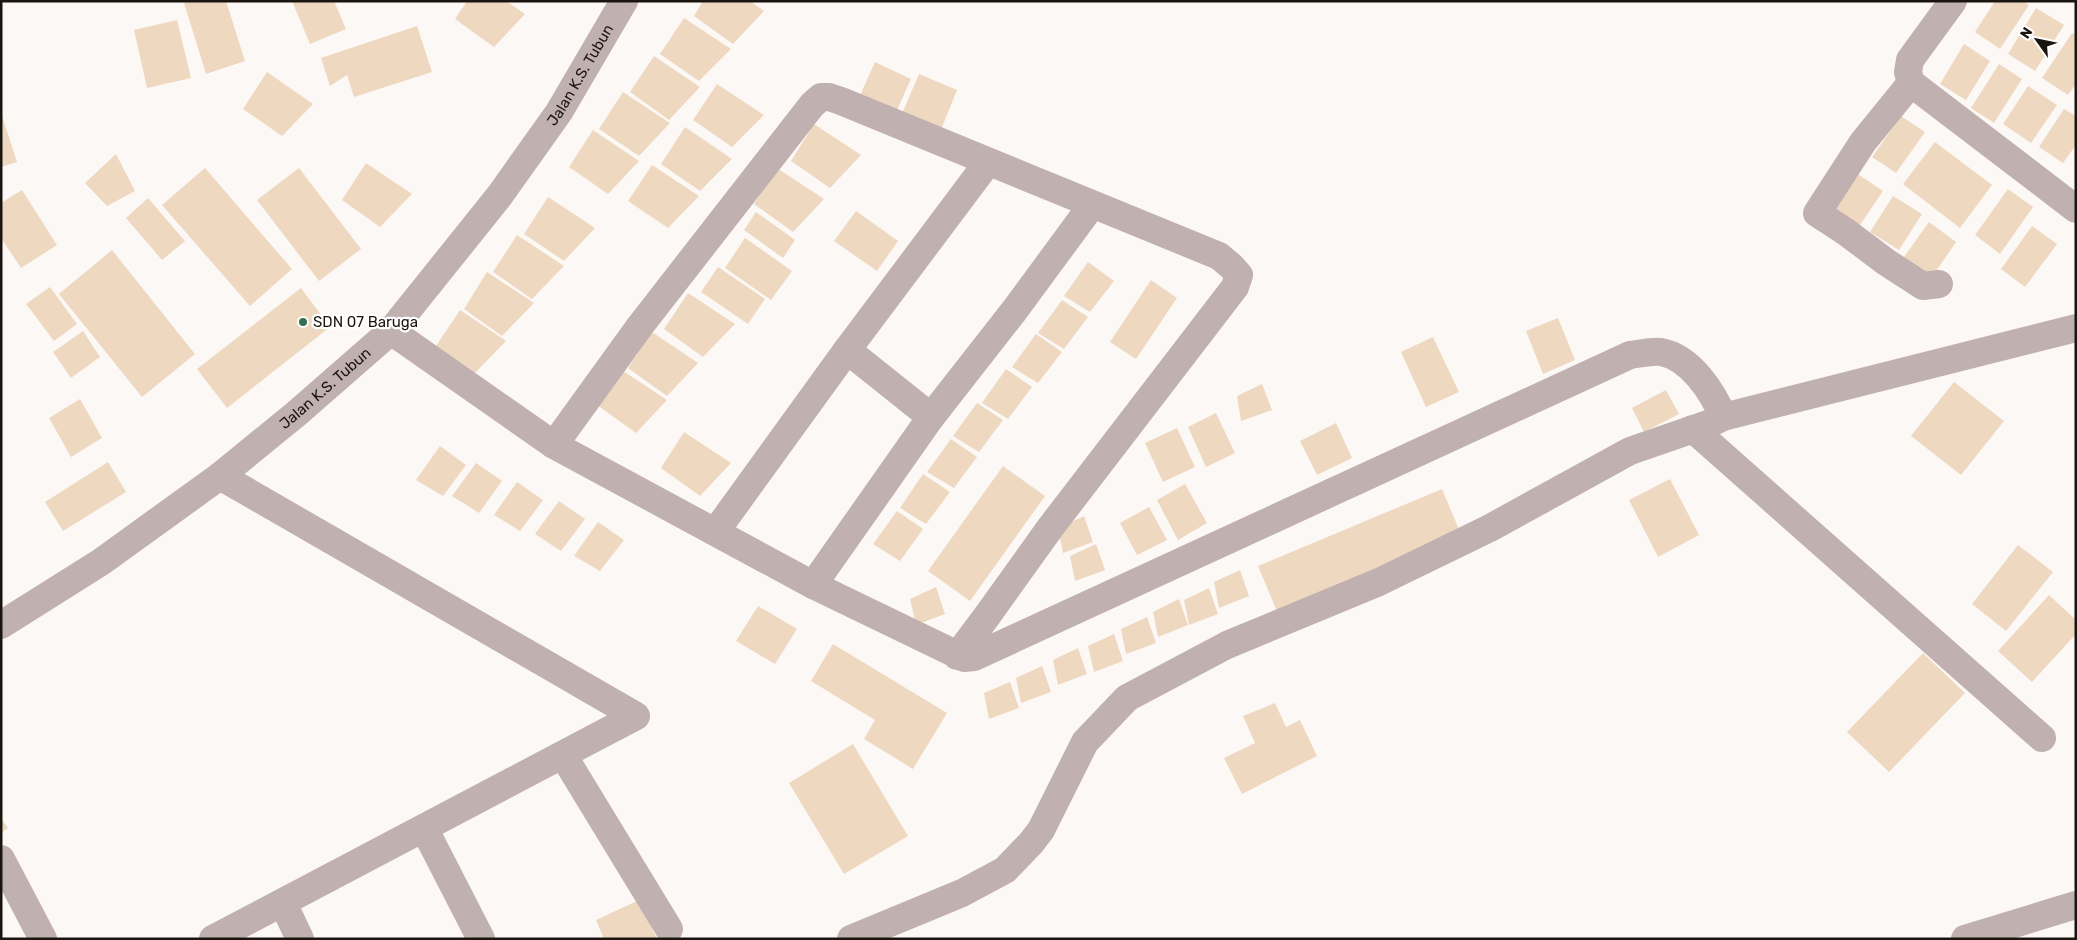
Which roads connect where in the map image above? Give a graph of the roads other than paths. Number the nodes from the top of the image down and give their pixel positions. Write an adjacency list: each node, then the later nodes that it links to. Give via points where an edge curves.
1 (624, 1): 9 (street, Jalan K.S. Tubun, via 554,119 500,195)
2 (1953, 1): 3 (street, via 1910,60 1908,72)
3 (1911, 83): 6 (street); 7 (street, via 1863,142 1817,213 1923,286)
4 (988, 162): 5 (street); 10 (street); 14 (street, via 856,106 821,97 718,224)
5 (1092, 205): 11 (street, via 1014,312); 19 (street, via 1219,256 1239,275 1235,287 1050,528)
6 (2076, 209)
7 (1939, 284)
8 (2076, 328): 12 (street)
9 (391, 331): 14 (street); 15 (street, Jalan K.S. Tubun)
10 (847, 350): 11 (street); 16 (street)
11 (931, 416): 17 (street)
12 (1724, 417): 13 (street); 19 (street, via 1705,382 1676,359 1660,352 1630,355 974,658)
13 (1693, 429): 20 (street); 32 (street, via 1630,451 1490,528 1379,582 1227,645 1127,698 1085,742 1041,830 1005,870 962,893)
14 (554, 444): 16 (street)
15 (220, 476): 18 (street, Jalan K.S. Tubun, via 101,562); 21 (street, via 636,716)
16 (716, 531): 17 (street)
17 (813, 584): 19 (street)
18 (1, 625)
19 (957, 656)
20 (2042, 738)
21 (562, 755): 22 (street); 26 (street)
22 (424, 828): 24 (street); 31 (street)
23 (1, 859): 28 (street)
24 (282, 902): 29 (street); 30 (street)
25 (2076, 905): 27 (street)
26 (669, 929)
27 (2012, 932): 33 (street)
28 (43, 939)
29 (213, 939)
30 (300, 939)
31 (481, 939)
32 (851, 939)
33 (1965, 939)

